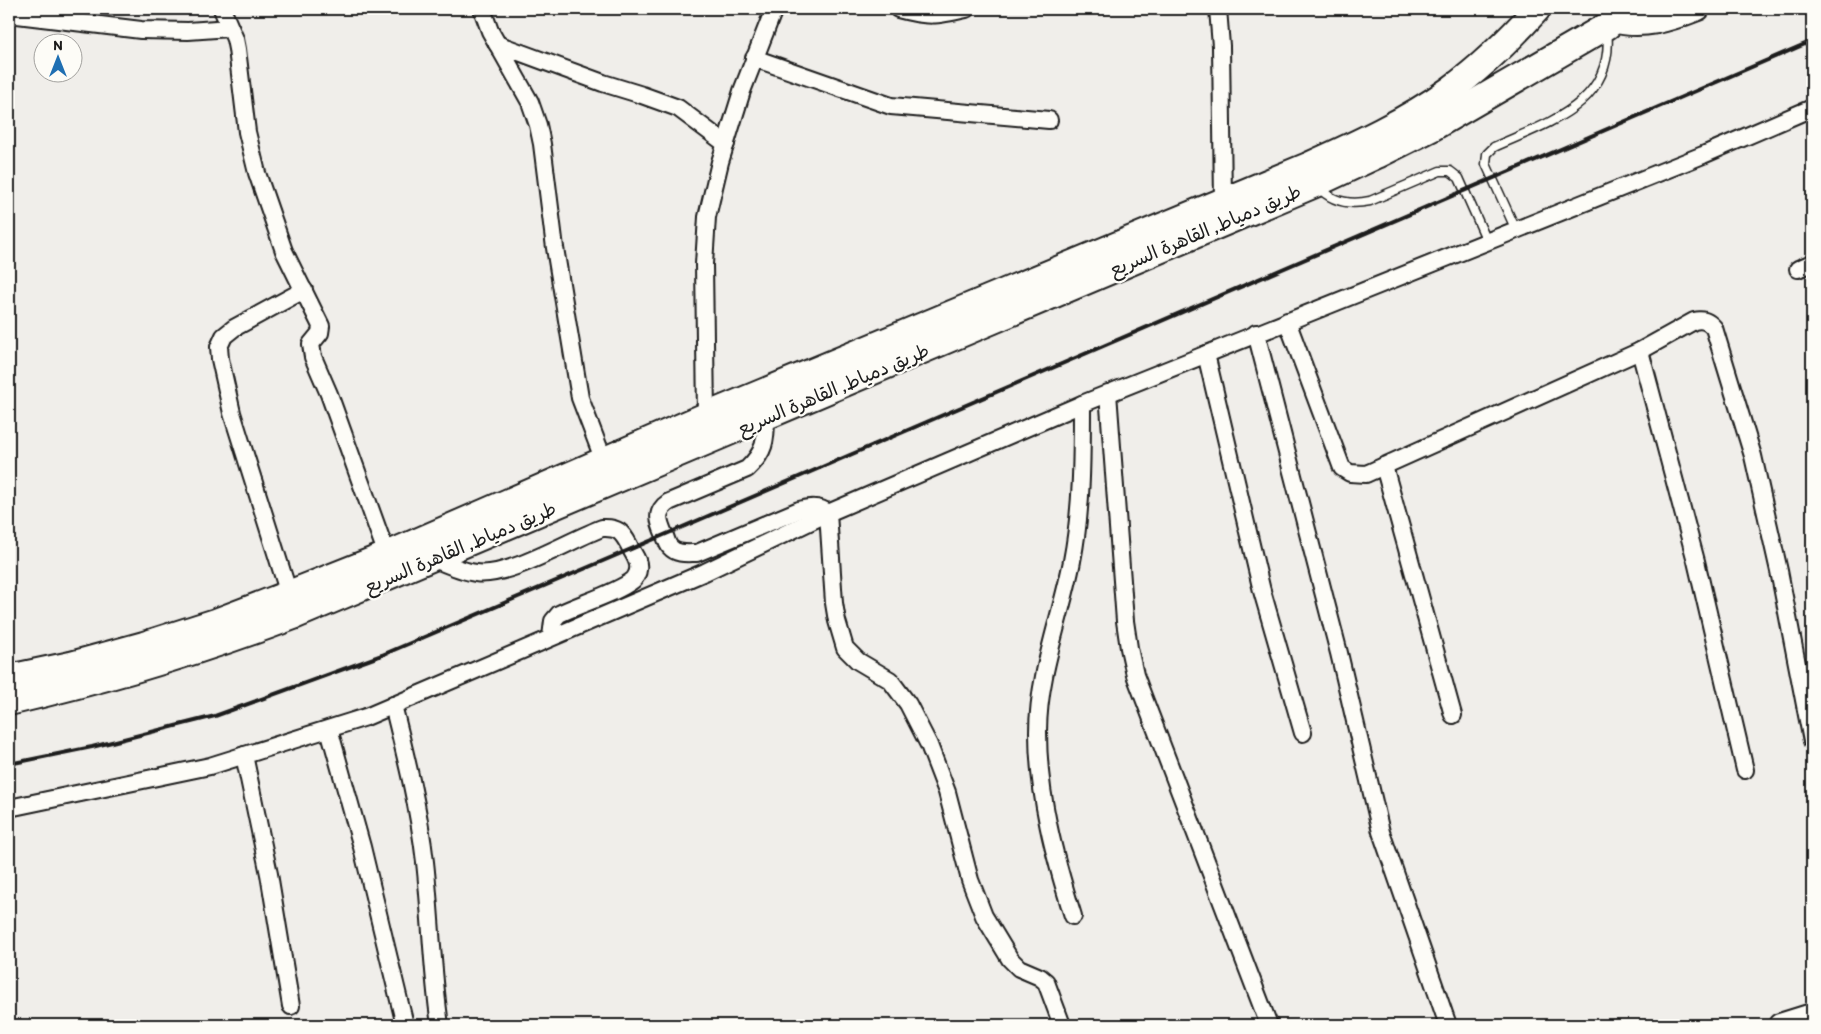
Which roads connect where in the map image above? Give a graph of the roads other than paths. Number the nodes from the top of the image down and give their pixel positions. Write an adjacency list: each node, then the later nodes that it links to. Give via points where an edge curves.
1 (222, 9): 11 (street)
2 (482, 9): 12 (street)
3 (774, 9): 13 (street)
4 (898, 9): 5 (street, via 923,15)
5 (966, 9)
6 (1218, 9): 18 (street)
7 (1698, 9): 10 (main road, via 1650,24)
8 (1534, 11): 18 (highway, طريق دمياط, القاهرة السريع, via 1500,49 1425,107 1338,152)
9 (9, 14): 11 (street, via 141,30)
10 (1608, 20): 17 (highway, طريق دمياط, القاهرة السريع, via 1433,127); 19 (lane, via 1604,66 1584,100 1563,116 1494,147 1487,154 1487,166)
11 (230, 28): 21 (street, via 240,68 250,150 284,251)
12 (497, 44): 16 (street, via 678,108); 30 (street, via 530,102 538,125 580,398)
13 (754, 58): 15 (street, via 891,106); 16 (street)
14 (1812, 108): 19 (street)
15 (1049, 120)
16 (726, 144): 28 (street, via 705,243)
17 (1315, 184): 20 (lane, via 1336,200 1361,203 1440,171 1450,171 1459,178); 29 (highway, طريق دمياط, القاهرة السريع)
18 (1223, 202): 28 (highway, طريق دمياط, القاهرة السريع)
19 (1516, 230): 20 (street)
20 (1487, 241): 22 (street)
21 (304, 290): 33 (street, via 321,326 320,333 311,344 313,357); 35 (street, via 234,328 224,336 219,347 232,414)
22 (1287, 321): 23 (street); 31 (street, via 1342,468 1366,474)
23 (1256, 333): 25 (street); 54 (street, via 1339,653 1381,832)
24 (1640, 351): 31 (street); 43 (street, via 1694,321 1708,322 1714,328 1753,456); 45 (street, via 1696,561)
25 (1206, 354): 26 (street); 42 (street, via 1262,591)
26 (1108, 393): 27 (street); 53 (street, via 1125,621 1133,666)
27 (1082, 404): 32 (street); 47 (street, via 1082,480 1078,522 1072,563 1044,680 1038,730 1040,777 1046,813 1057,866)
28 (706, 416): 30 (highway, طريق دمياط, القاهرة السريع)
29 (766, 417): 32 (street, via 766,440 756,460 747,469 662,506 659,522 670,548 681,553 697,553 799,510 816,508); 34 (highway, طريق دمياط, القاهرة السريع)
30 (604, 461): 33 (highway, طريق دمياط, القاهرة السريع)
31 (1384, 466): 40 (street)
32 (828, 513): 36 (street, via 705,572); 52 (street, via 834,602 845,648 858,661 890,680 908,704 930,745 948,792 970,880 984,916 1010,959 1019,968 1046,982)
33 (387, 555): 35 (highway, طريق دمياط, القاهرة السريع)
34 (432, 558): 36 (street, via 477,574 491,574 510,569 602,528 618,529 638,560 634,579 559,614 553,621); 38 (highway, طريق دمياط, القاهرة السريع, via 225,642 79,686)
35 (289, 594): 37 (highway, طريق دمياط, القاهرة السريع, via 144,645)
36 (551, 637): 39 (street)
37 (9, 678)
38 (9, 702)
39 (393, 705): 41 (street); 51 (street, via 416,798)
40 (1453, 715)
41 (329, 728): 44 (street); 50 (street, via 365,857)
42 (1303, 732)
43 (1812, 741)
44 (244, 755): 46 (street, via 210,766); 48 (street, via 269,874)
45 (1745, 770)
46 (9, 808)
47 (1073, 916)
48 (291, 1006)
49 (1812, 1015): 55 (main road)
50 (405, 1025)
51 (440, 1025)
52 (1062, 1025)
53 (1268, 1025)
54 (1448, 1025)
55 (1780, 1025)

